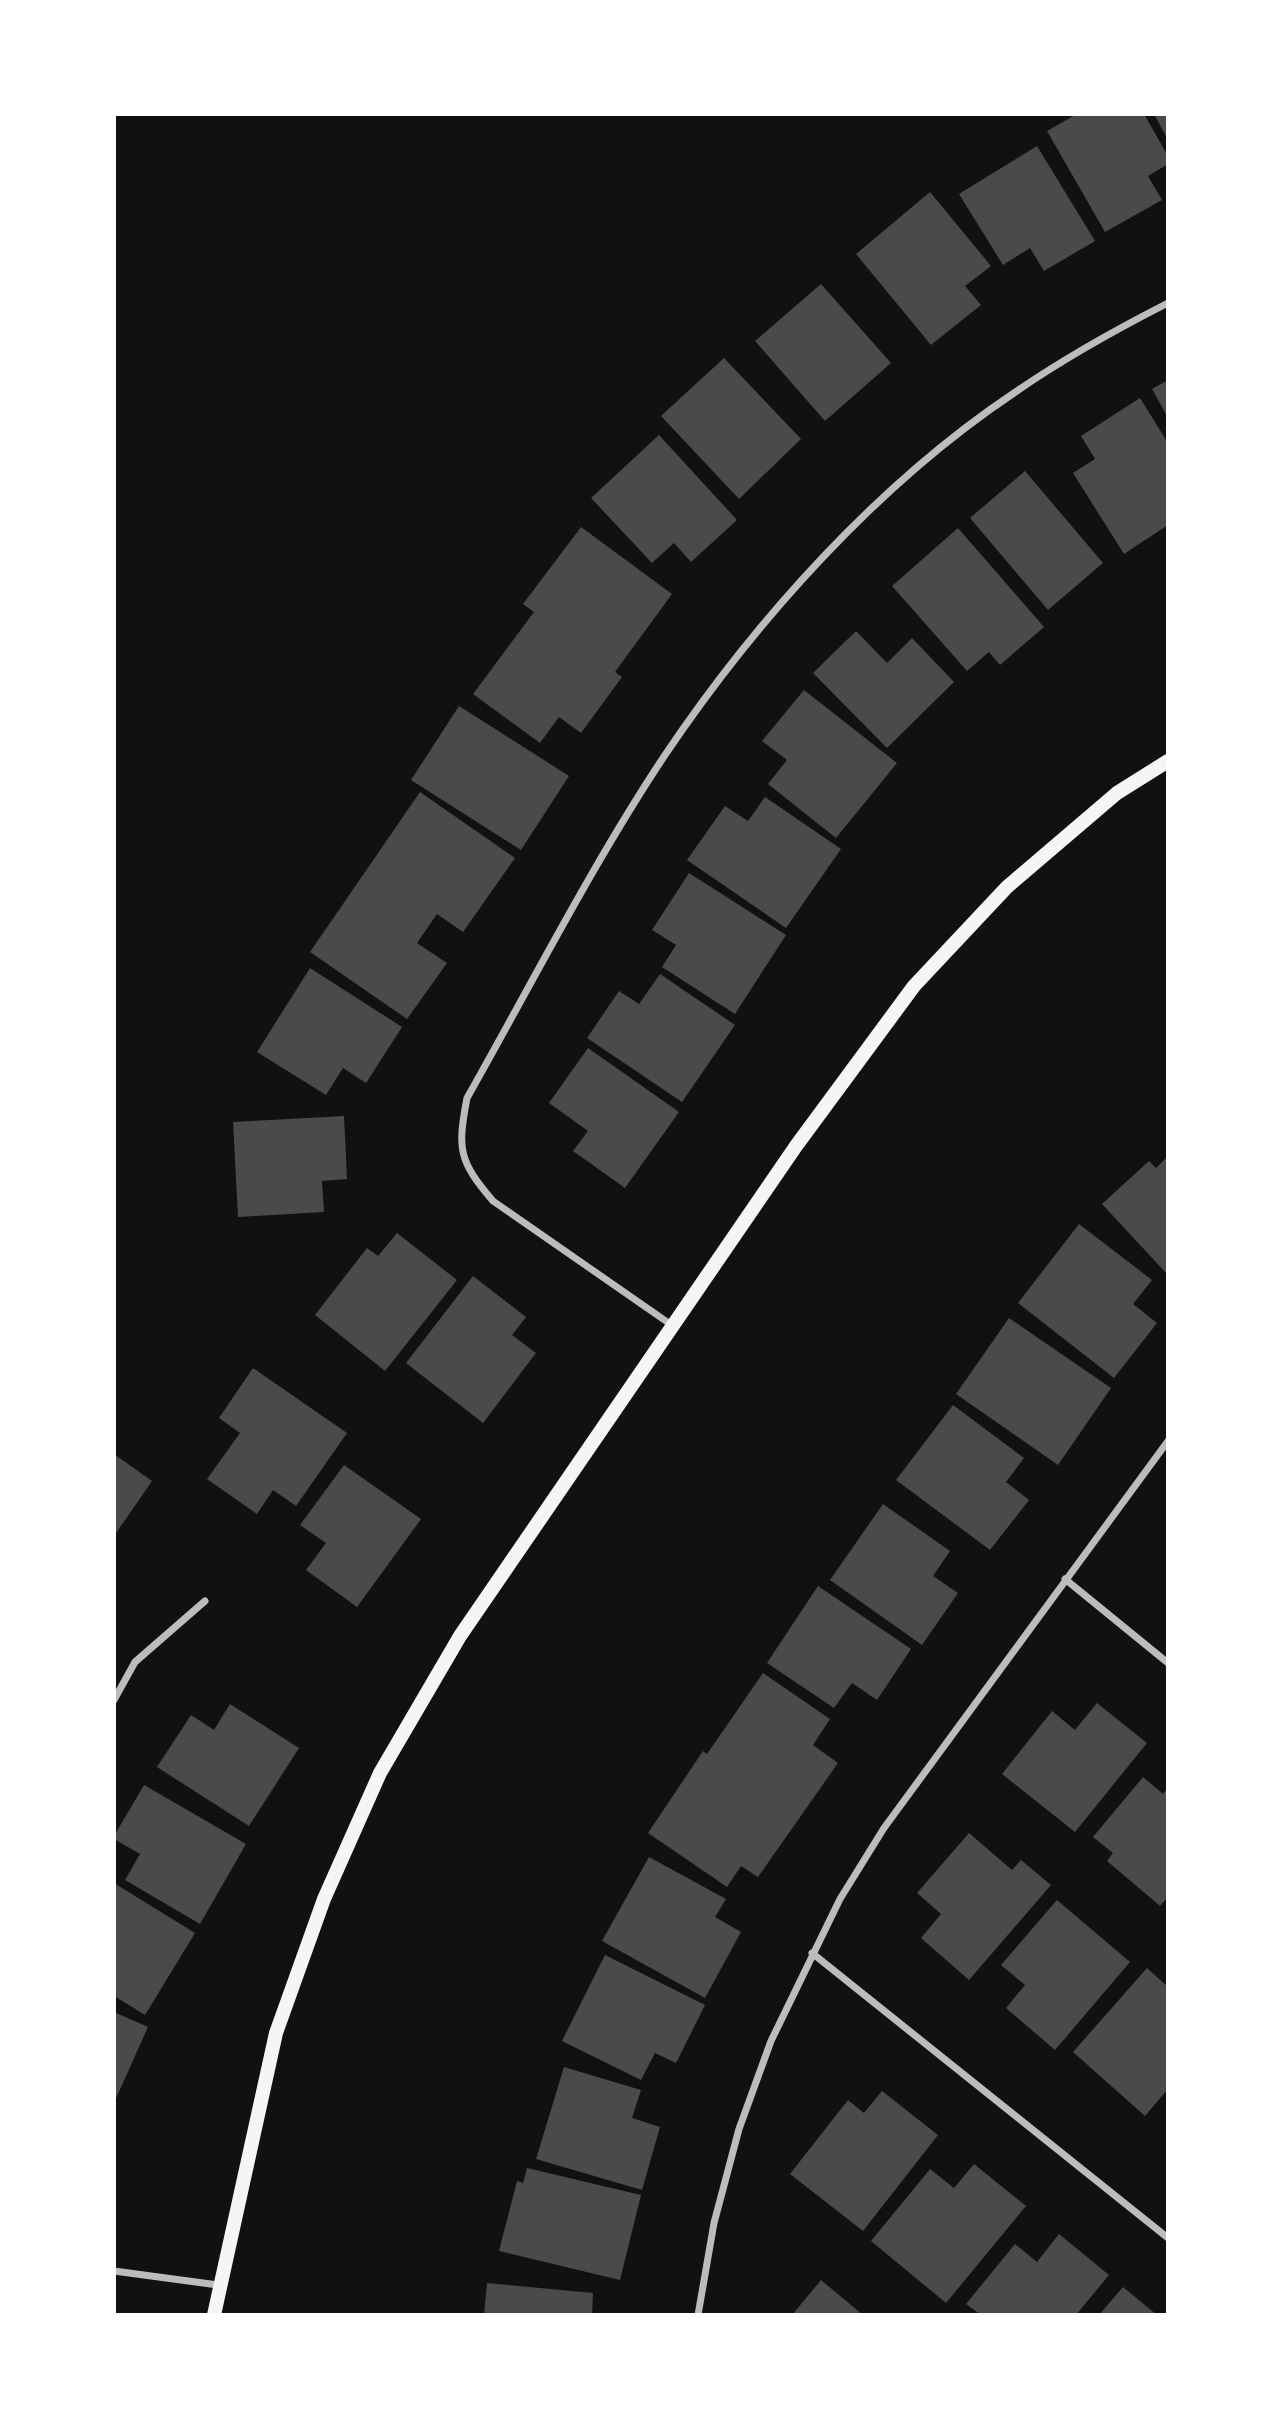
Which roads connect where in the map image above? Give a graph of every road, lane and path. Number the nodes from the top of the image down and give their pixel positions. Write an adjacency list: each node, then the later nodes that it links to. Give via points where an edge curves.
1 (1168, 303): 3 (street, via 1102,337 1012,394 932,455 791,593 733,662 665,756 467,1098 462,1156 493,1201)
2 (1168, 761): 3 (main road, via 1117,793 1007,887 914,986 796,1146)
3 (674, 1326): 12 (main road, via 460,1636 380,1773 324,1899 276,2033)
4 (1168, 1441): 5 (street)
5 (1065, 1579): 7 (street); 9 (street, via 884,1828)
6 (205, 1601): 8 (street, via 135,1662)
7 (1168, 1663)
8 (114, 1700)
9 (812, 1953): 10 (street); 14 (street, via 771,2040 739,2129 714,2223)
10 (1168, 2238)
11 (114, 2271): 12 (street)
12 (218, 2285): 13 (main road)
13 (214, 2315)
14 (698, 2315)

